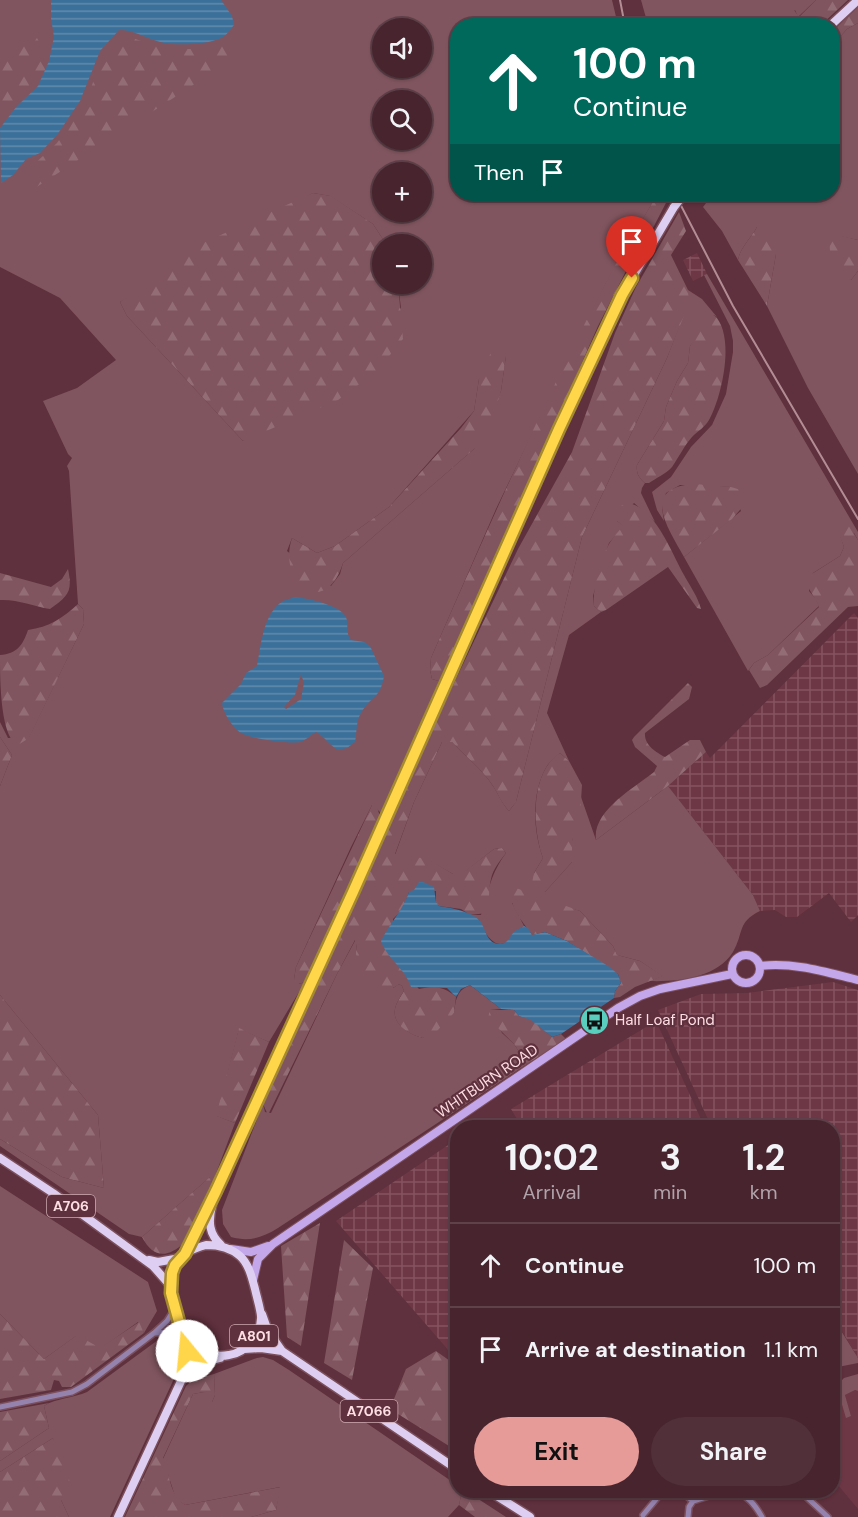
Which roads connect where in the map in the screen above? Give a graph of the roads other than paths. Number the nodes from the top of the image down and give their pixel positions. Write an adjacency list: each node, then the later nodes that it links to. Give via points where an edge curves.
1 (858, 0): 2 (main road)
2 (839, 18)
3 (679, 201): 10 (main road, A801, bridge, via 622,295 559,429)
4 (760, 966): 5 (main road, via 758,976 748,983 740,982); 5 (main road, via 753,956 744,954 732,964); 6 (main road, via 795,965)
5 (732, 974): 7 (main road, WHITBURN ROAD, via 640,996)
6 (858, 980)
7 (454, 1120)
8 (450, 1123): 11 (main road, WHITBURN ROAD)
9 (0, 1158): 14 (main road, A706)
10 (216, 1191): 12 (main road, A801, via 209,1224 213,1239); 13 (main road, A801)
11 (273, 1244): 12 (main road, WHITBURN ROAD, via 251,1252); 15 (main road, WHITBURN ROAD, via 258,1259)
12 (224, 1247): 13 (main road, via 206,1245); 15 (main road, A801, via 240,1257)
13 (183, 1256): 14 (main road, via 158,1262); 17 (main road, A801, via 172,1273)
14 (140, 1257): 17 (main road, A706, via 169,1284)
15 (253, 1280): 16 (main road, A801)
16 (258, 1302): 20 (main road, A801, via 261,1318); 21 (main road, A7066, via 268,1331)
17 (174, 1304): 18 (street, via 167,1321); 19 (main road, A801)
18 (154, 1333): 19 (street, via 171,1332); 24 (street, via 72,1392)
19 (184, 1337): 22 (main road, A801, via 192,1347 206,1354); 23 (main road, A801, via 187,1358)
20 (244, 1349): 21 (main road, A7066); 22 (main road, A801)
21 (282, 1351): 25 (main road, A7066)
22 (227, 1356): 23 (main road, A801, via 205,1362)
23 (182, 1379): 34 (main road, A801)
24 (0, 1407)
25 (450, 1465)
26 (500, 1498): 35 (main road)
27 (657, 1498): 33 (street)
28 (689, 1498): 32 (street)
29 (703, 1498): 32 (street)
30 (747, 1498): 37 (street)
31 (808, 1498): 38 (street)
32 (693, 1501): 36 (street)
33 (643, 1515)
34 (118, 1517)
35 (530, 1517)
36 (688, 1517)
37 (762, 1517)
38 (828, 1517)

